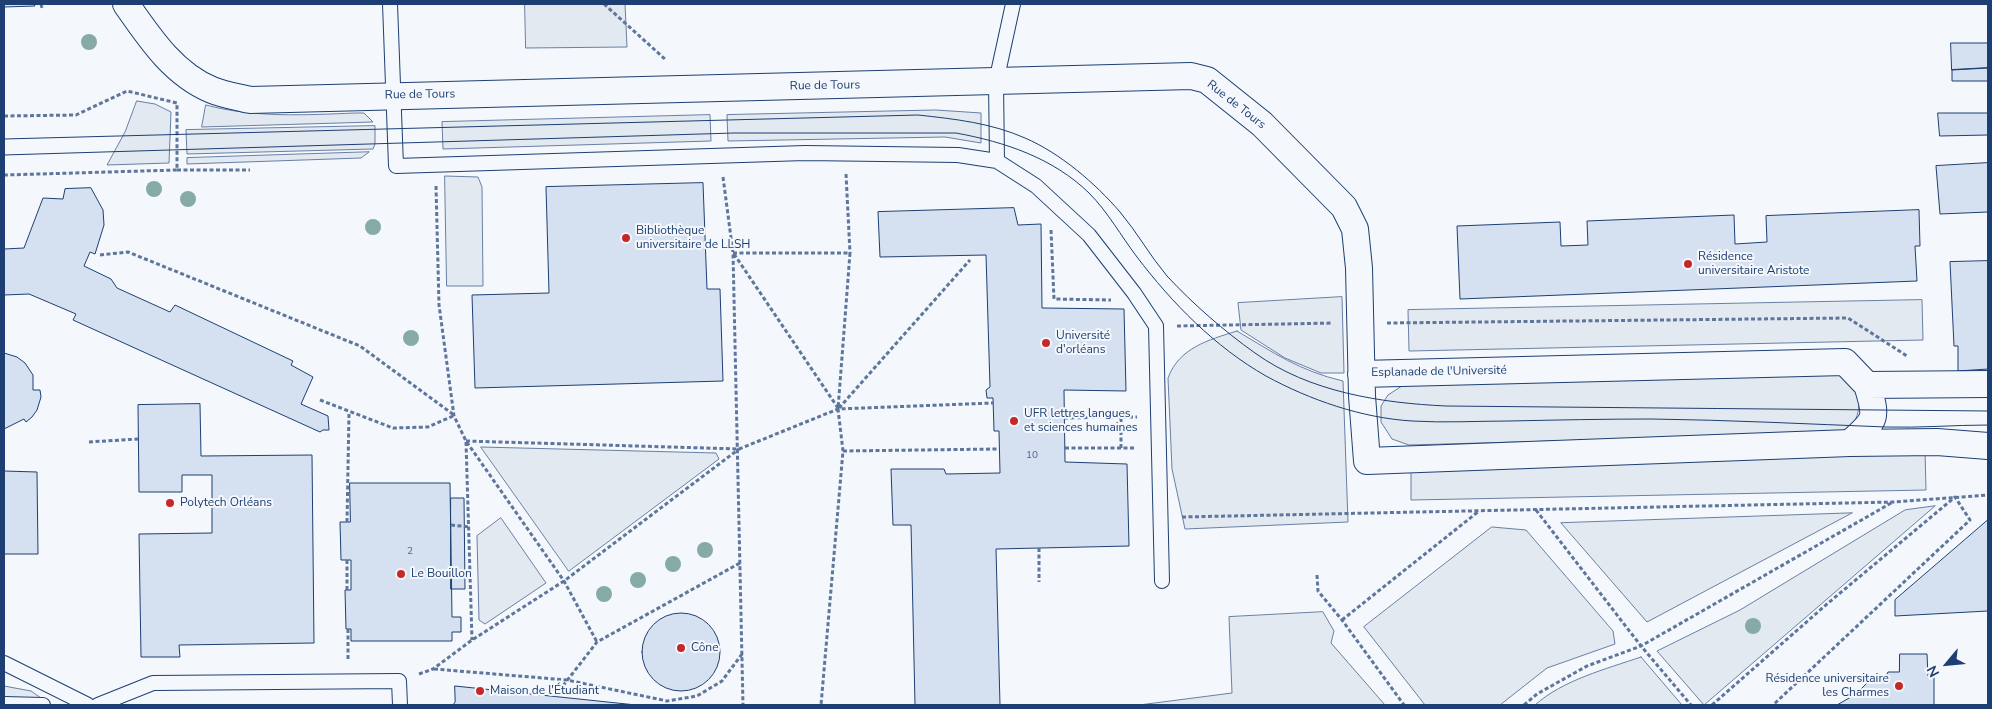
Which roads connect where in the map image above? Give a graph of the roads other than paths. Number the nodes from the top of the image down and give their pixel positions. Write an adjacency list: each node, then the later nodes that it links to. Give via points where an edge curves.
1 (126, 4): 5 (street, Rue de Tours, via 158,50 183,73 212,91 250,100)
2 (390, 4): 5 (lane)
3 (1013, 4): 4 (lane)
4 (996, 82): 5 (street, Rue de Tours); 6 (lane); 7 (street, Rue de Tours, via 1191,76 1207,80 1262,124 1344,206 1355,229)
5 (394, 96): 6 (lane, via 396,166 805,153 958,155)
6 (997, 161): 12 (lane, via 1036,186 1089,235 1156,326)
7 (1361, 374): 9 (street, Esplanade de l'Université, via 1845,362); 10 (street, Esplanade de l'Université, via 1367,462)
8 (1988, 384): 9 (street)
9 (1867, 385): 10 (street, Esplanade de l'Université, via 1875,410 1869,426)
10 (1850, 443): 11 (street, Esplanade de l'Université, via 1937,442)
11 (1988, 446)
12 (1162, 581)
13 (4, 663): 16 (lane)
14 (4, 704): 15 (lane)
15 (43, 705)
16 (88, 705)
17 (98, 705): 18 (lane, via 154,682 348,681 399,681)
18 (400, 705)

